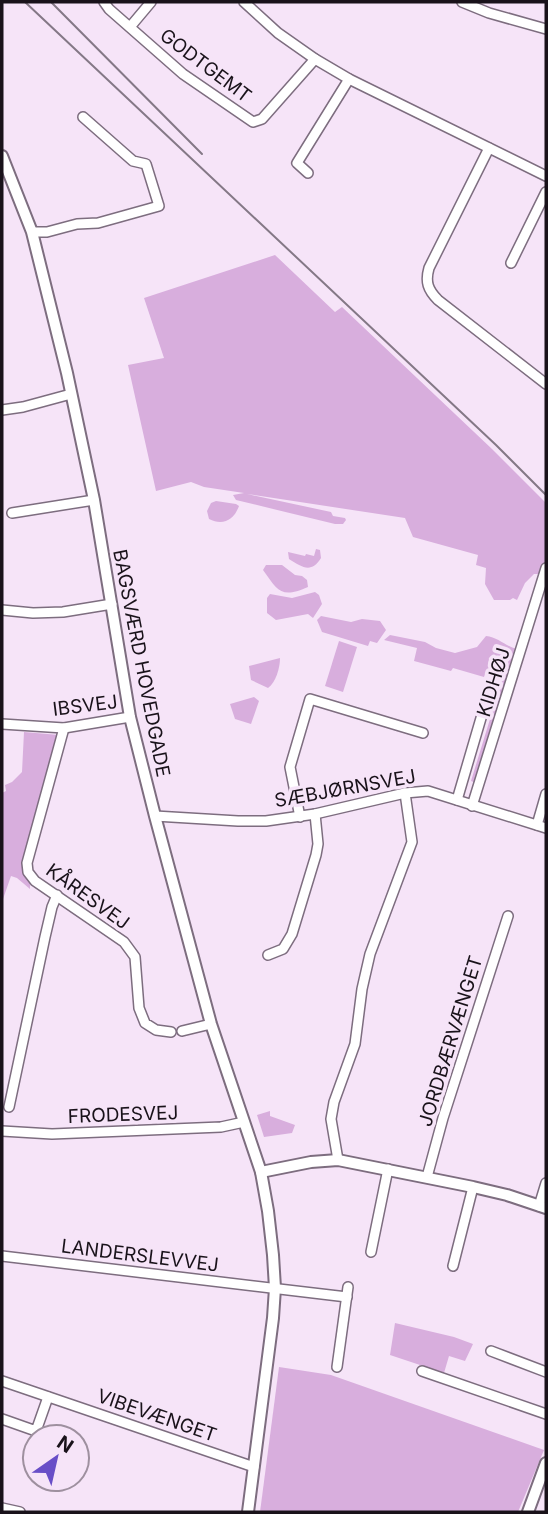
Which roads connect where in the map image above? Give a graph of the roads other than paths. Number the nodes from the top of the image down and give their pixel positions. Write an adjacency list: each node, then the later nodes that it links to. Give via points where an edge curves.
1 (104, 2): 5 (street, GODTGEMT)
2 (151, 2): 5 (street)
3 (244, 2): 7 (street)
4 (462, 2): 6 (street)
5 (130, 27): 7 (street, GODTGEMT, via 183,74 250,121 262,119)
6 (546, 29)
7 (315, 60): 8 (street)
8 (349, 79): 10 (street); 12 (street, via 297,163)
9 (83, 117): 15 (street, via 133,161 146,164 159,206 98,223)
10 (489, 148): 13 (street); 17 (street, via 426,282 438,300)
11 (2, 156): 15 (street, BAGSVÆRD HOVEDGADE)
12 (309, 173)
13 (546, 177)
14 (546, 192): 16 (street)
15 (32, 232): 18 (street, BAGSVÆRD HOVEDGADE)
16 (511, 263)
17 (546, 384)
18 (71, 394): 19 (street); 20 (street, BAGSVÆRD HOVEDGADE)
19 (2, 410)
20 (94, 499): 21 (street); 23 (street, BAGSVÆRD HOVEDGADE)
21 (12, 513)
22 (546, 568): 33 (street, KIDHØJ)
23 (112, 604): 24 (street, via 63,612); 26 (street, BAGSVÆRD HOVEDGADE)
24 (2, 610)
25 (491, 684): 32 (street)
26 (130, 717): 28 (street, IBSVEJ); 35 (street, BAGSVÆRD HOVEDGADE)
27 (2, 724): 28 (street, IBSVEJ)
28 (64, 728): 38 (street, KÅRESVEJ, via 27,863 27,872)
29 (422, 733): 36 (street, via 310,699 290,767)
30 (405, 793): 32 (street, SÆBJØRNSVEJ, via 428,791); 34 (street, SÆBJØRNSVEJ); 47 (street, via 412,842 370,954 355,1044 334,1102 331,1119)
31 (546, 794): 37 (street, SÆBJØRNSVEJ)
32 (457, 800): 33 (street, SÆBJØRNSVEJ)
33 (472, 806): 37 (street, SÆBJØRNSVEJ)
34 (315, 814): 36 (street, SÆBJØRNSVEJ); 40 (street, via 316,855 292,934 283,948)
35 (155, 816): 36 (street, SÆBJØRNSVEJ, via 238,821); 41 (street, BAGSVÆRD HOVEDGADE)
36 (300, 817)
37 (541, 827)
38 (57, 895): 43 (street, KÅRESVEJ, via 124,942 135,957 139,1008 145,1023); 44 (street)
39 (508, 916): 50 (street, JORDBÆRVÆNGET)
40 (268, 955)
41 (211, 1024): 42 (street); 45 (street, BAGSVÆRD HOVEDGADE)
42 (182, 1031)
43 (171, 1032)
44 (9, 1107)
45 (244, 1122): 46 (street, FRODESVEJ, via 220,1127 65,1133); 49 (street, BAGSVÆRD HOVEDGADE)
46 (2, 1130)
47 (338, 1160): 48 (street); 49 (street)
48 (388, 1169): 50 (street); 54 (street)
49 (261, 1172): 57 (street, BAGSVÆRD HOVEDGADE)
50 (426, 1177): 52 (street)
51 (546, 1183): 53 (street)
52 (473, 1187): 53 (street); 56 (street)
53 (542, 1207)
54 (371, 1252)
55 (2, 1256): 57 (street, LANDERSLEVVEJ)
56 (453, 1266)
57 (275, 1288): 59 (street, LANDERSLEVVEJ, via 347,1292); 66 (street, BAGSVÆRD HOVEDGADE)
58 (491, 1351): 61 (street)
59 (337, 1367)
60 (422, 1371): 64 (street)
61 (546, 1372)
62 (2, 1381): 63 (street, VIBEVÆNGET)
63 (48, 1397): 65 (street, via 36,1431); 66 (street, VIBEVÆNGET)
64 (546, 1414)
65 (2, 1419)
66 (254, 1467): 70 (street, BAGSVÆRD HOVEDGADE)
67 (545, 1468): 71 (street)
68 (2, 1508): 69 (street)
69 (20, 1512)
70 (247, 1512)
71 (528, 1512)

